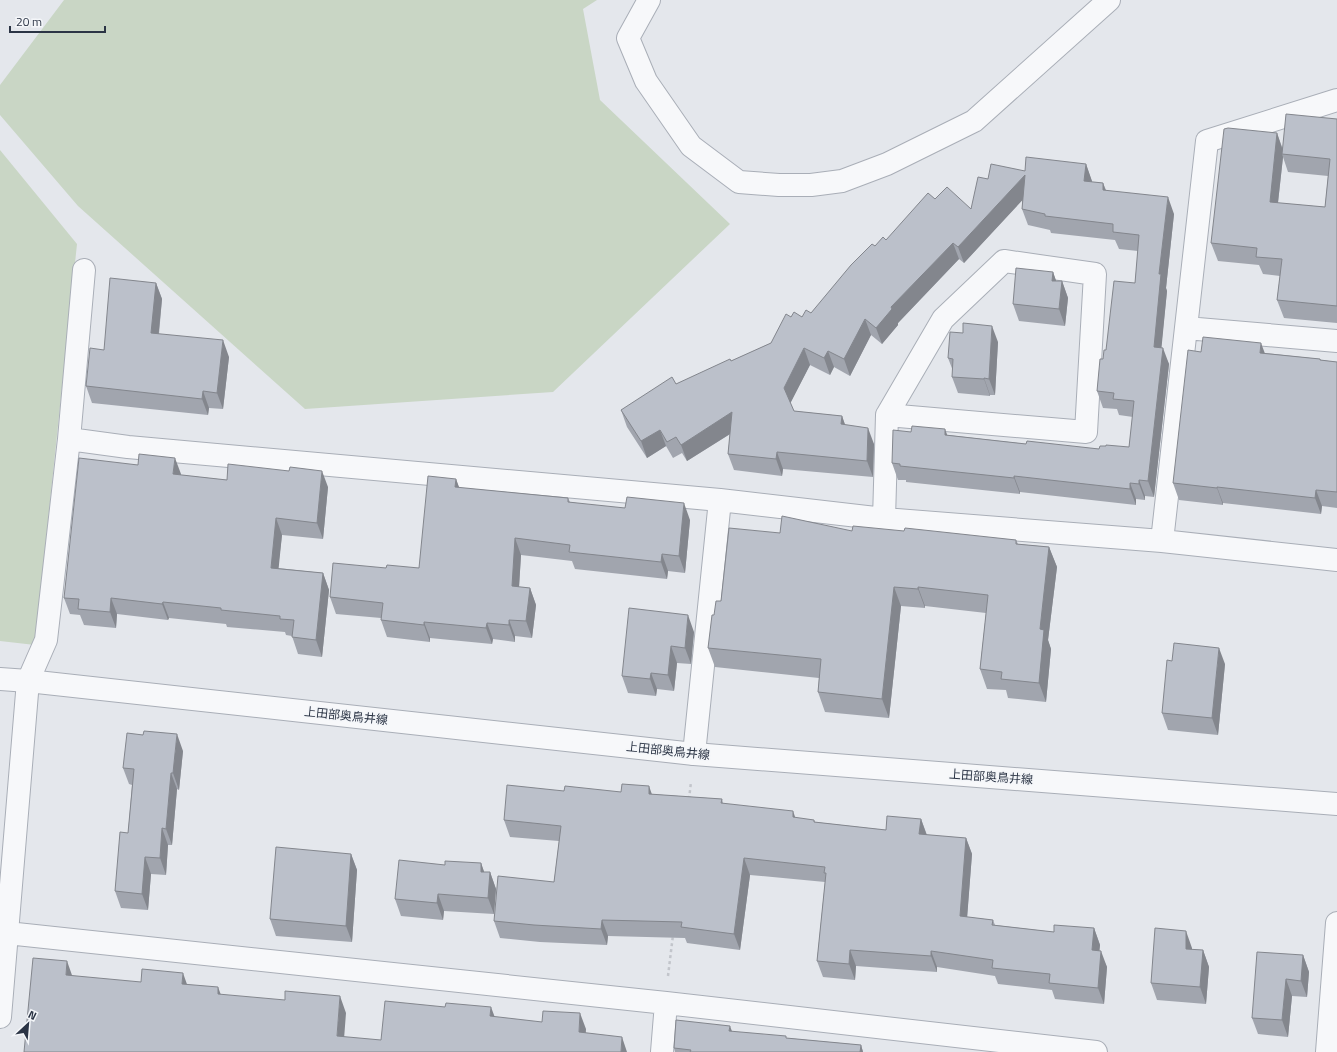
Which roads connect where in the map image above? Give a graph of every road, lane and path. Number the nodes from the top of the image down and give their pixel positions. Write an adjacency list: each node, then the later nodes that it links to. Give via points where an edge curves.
1 (649, 0): 2 (street, via 628,38 646,81 690,146 739,182 811,185 842,181 887,164 974,121)
2 (1109, 0)
3 (1337, 100): 5 (street, via 1207,141)
4 (84, 270): 8 (street)
5 (1186, 328): 6 (street); 11 (street)
6 (1337, 341)
7 (887, 415): 7 (street, via 943,319 1004,261 1095,274 1086,432); 10 (street)
8 (69, 439): 9 (street, via 128,447); 14 (street, via 46,640)
9 (720, 500): 10 (street); 15 (street)
10 (884, 519): 11 (street)
11 (1162, 541): 12 (street)
12 (1337, 560)
13 (0, 679): 14 (street, 上田部奥鳥井線)
14 (28, 681): 15 (street, 上田部奥鳥井線); 19 (street)
15 (694, 754): 16 (path); 17 (street, 上田部奥鳥井線)
16 (688, 801)
17 (1337, 804)
18 (1337, 923): 25 (street)
19 (7, 933): 21 (street); 22 (street)
20 (673, 934): 21 (path)
21 (666, 1003): 23 (street); 24 (street)
22 (0, 1017)
23 (662, 1052)
24 (1096, 1052)
25 (1327, 1052)

